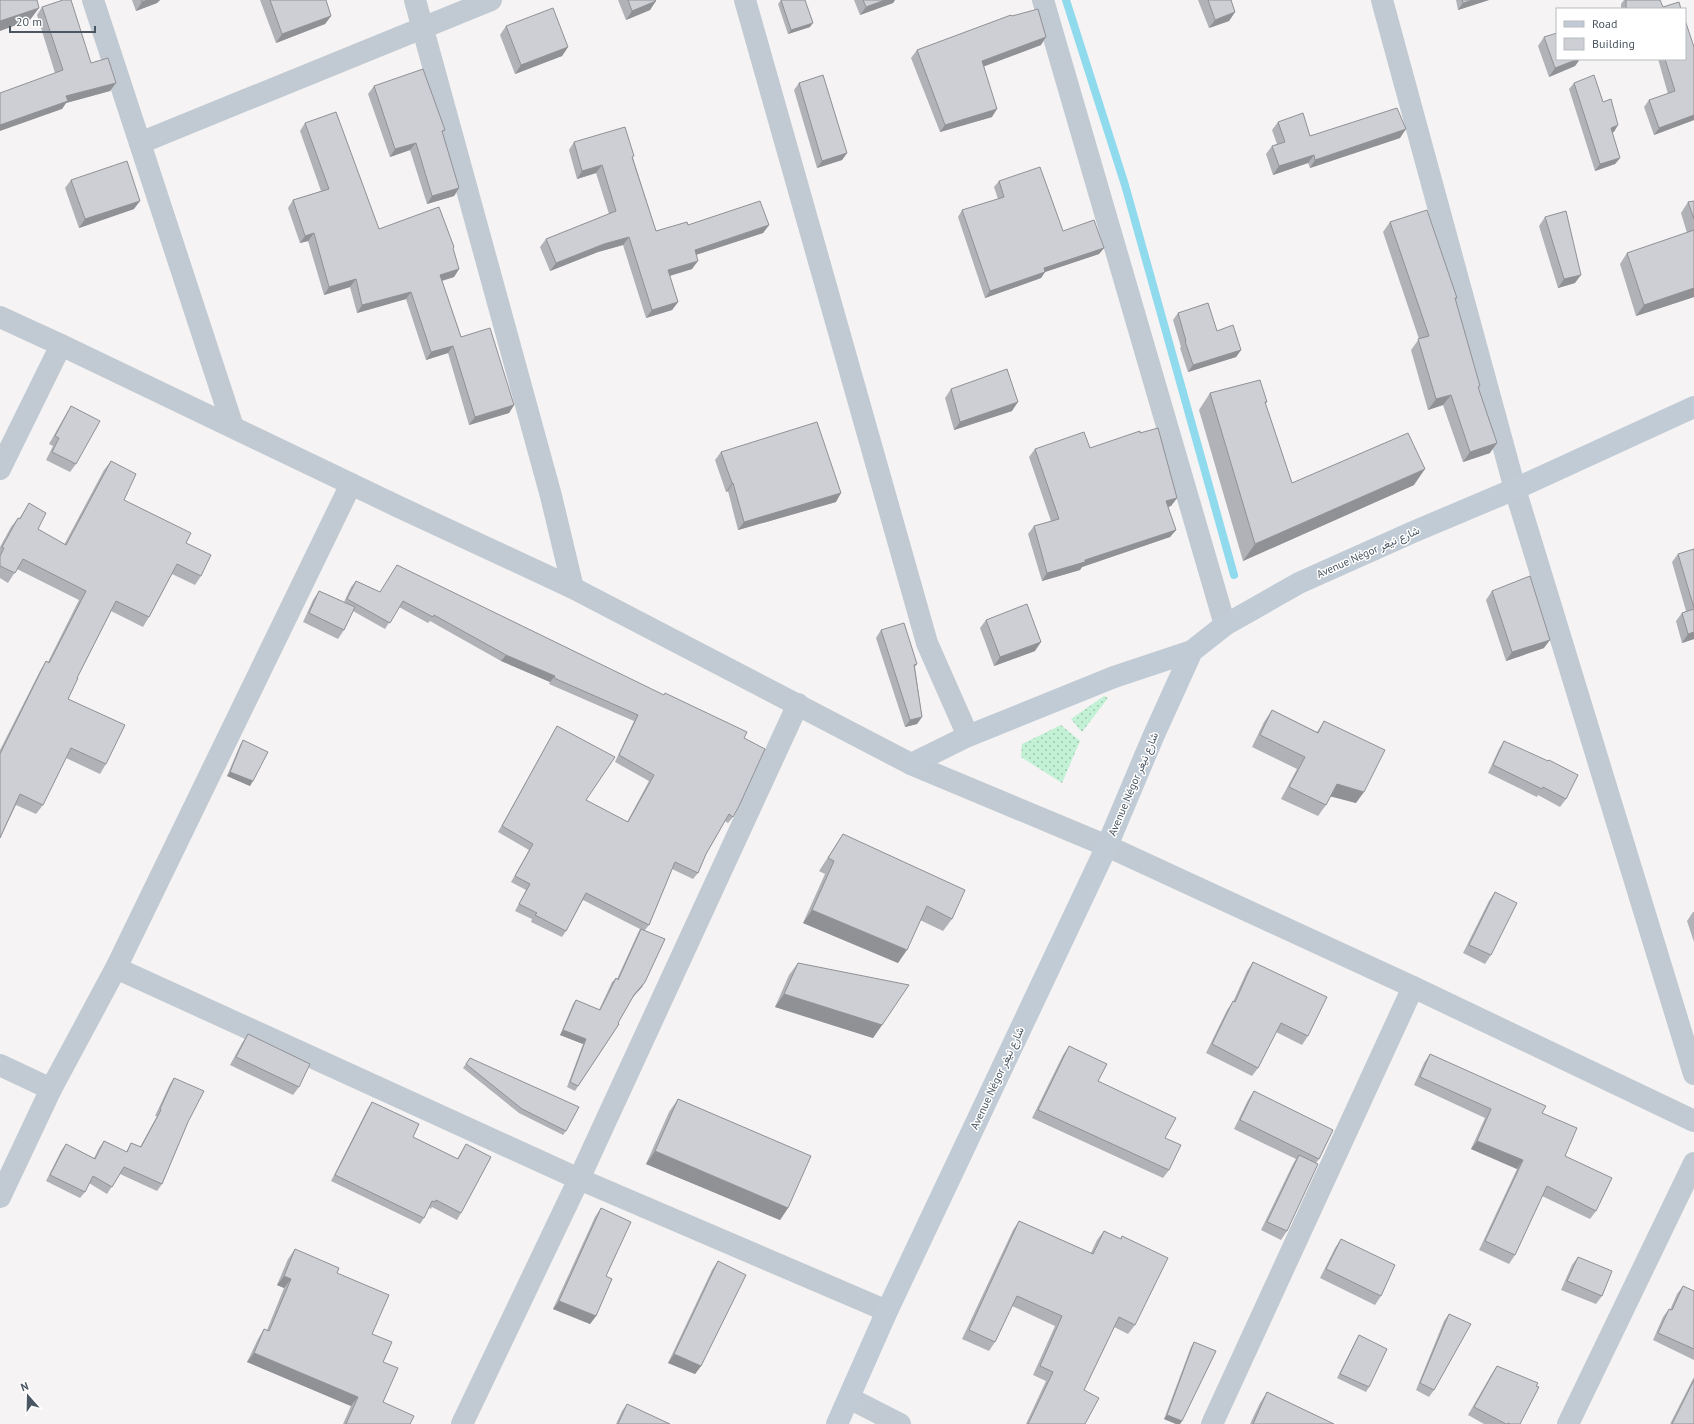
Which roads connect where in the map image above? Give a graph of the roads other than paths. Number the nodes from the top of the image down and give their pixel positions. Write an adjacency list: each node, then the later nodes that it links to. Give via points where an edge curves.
1 (93, 0): 8 (street)
2 (415, 0): 7 (street)
3 (491, 0): 7 (street)
4 (745, 0): 20 (street, via 927,643)
5 (1043, 0): 17 (street)
6 (1382, 0): 15 (street)
7 (423, 29): 8 (street); 16 (street, via 551,496)
8 (140, 143): 12 (street)
9 (0, 318): 10 (street)
10 (61, 345): 12 (street); 13 (street)
11 (1694, 407): 15 (main road, Avenue Négor شارع نيغر)
12 (233, 427): 14 (street)
13 (0, 469)
14 (351, 484): 16 (street); 23 (street)
15 (1515, 489): 17 (main road, Avenue Négor شارع نيغر, via 1299,582); 26 (street)
16 (573, 588): 19 (street)
17 (1225, 625): 18 (main road, Avenue Négor شارع نيغر)
18 (1192, 651): 20 (main road, via 1114,677); 22 (main road, Avenue Négor شارع نيغر)
19 (798, 704): 21 (street); 30 (street)
20 (968, 736): 21 (main road)
21 (911, 764): 22 (street)
22 (1107, 846): 24 (street); 32 (main road, Avenue Négor شارع نيغر)
23 (116, 968): 27 (street); 30 (street)
24 (1413, 987): 28 (street); 37 (street)
25 (0, 1065): 27 (street)
26 (1694, 1074)
27 (51, 1089): 31 (street)
28 (1694, 1121)
29 (1694, 1163): 38 (street)
30 (579, 1179): 32 (street); 34 (street)
31 (0, 1197)
32 (887, 1311): 33 (main road, Avenue Négor شارع نيغر)
33 (849, 1398): 35 (main road, Avenue Négor شارع نيغر); 36 (street)
34 (462, 1424)
35 (837, 1424)
36 (900, 1424)
37 (1212, 1424)
38 (1568, 1424)

